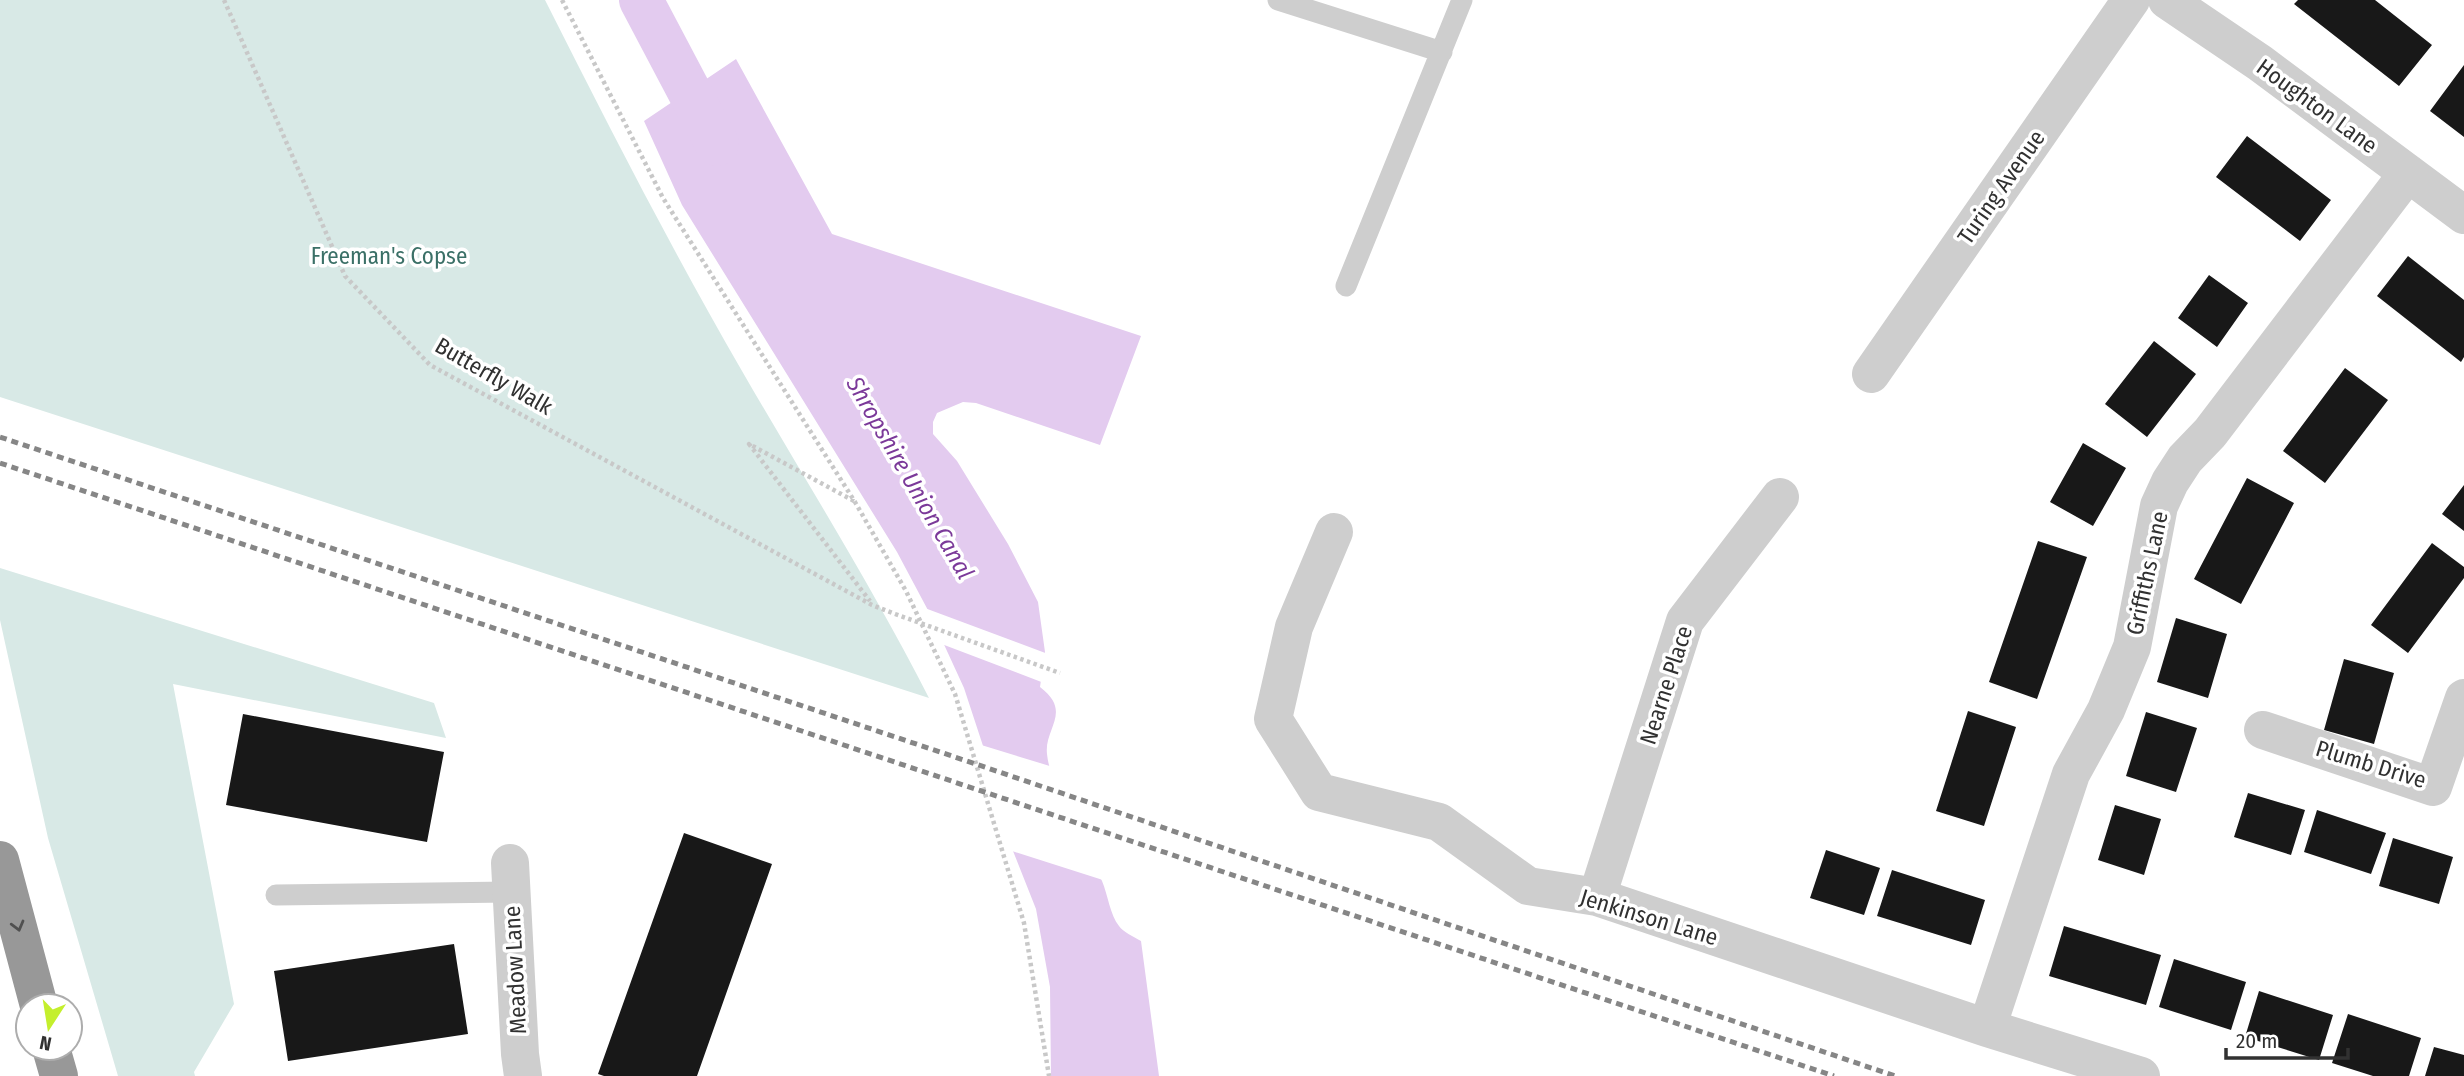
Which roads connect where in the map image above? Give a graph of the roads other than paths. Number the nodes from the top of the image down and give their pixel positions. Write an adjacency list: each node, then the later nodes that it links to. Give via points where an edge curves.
1 (1278, 0): 5 (lane)
2 (1462, 0): 5 (lane)
3 (2132, 0): 9 (street, Turing Avenue)
4 (2168, 0): 6 (street, Houghton Lane)
5 (1442, 52): 8 (lane)
6 (2408, 173): 7 (street, Houghton Lane); 19 (street, Griffiths Lane, via 2170,482 2160,506 2132,647 2106,710 2071,775)
7 (2464, 215)
8 (1346, 286)
9 (1871, 374)
10 (1780, 497): 17 (street, Nearne Place, via 1685,621)
11 (1334, 532): 17 (street, Jenkinson Lane, via 1294,627 1273,719 1319,792 1439,822 1528,886)
12 (2464, 698): 13 (street, Plumb Drive, via 2433,787)
13 (2263, 730)
14 (0, 860): 18 (highway, one-way to 18)
15 (511, 878): 16 (lane); 20 (street, Meadow Lane)
16 (276, 895)
17 (1597, 897): 19 (street, Jenkinson Lane)
18 (35, 992)
19 (1987, 1028): 21 (street, Jenkinson Lane)
20 (523, 1076)
21 (2141, 1076)

